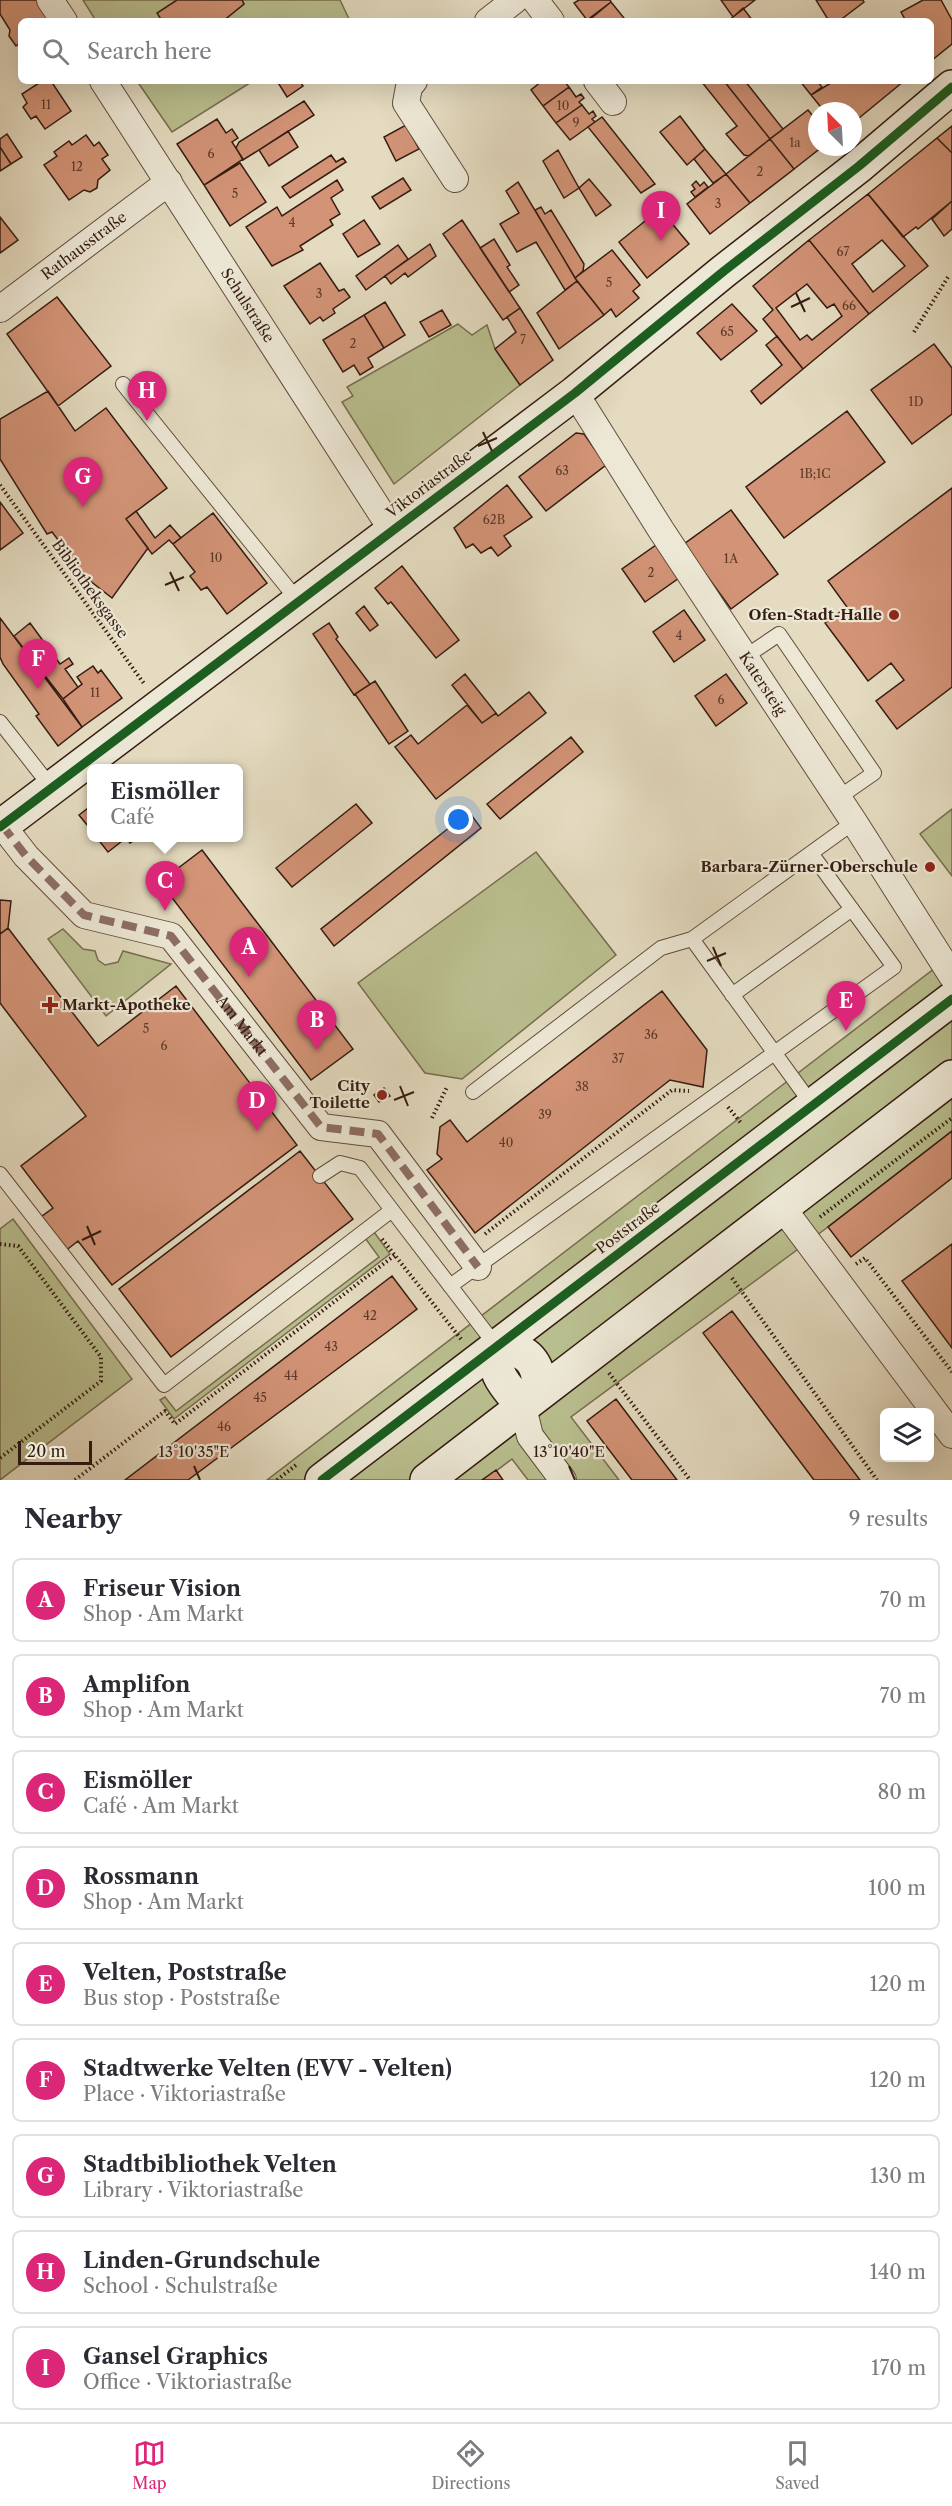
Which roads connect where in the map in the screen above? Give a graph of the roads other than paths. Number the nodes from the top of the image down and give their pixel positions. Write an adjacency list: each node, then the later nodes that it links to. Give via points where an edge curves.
1 (50, 0): 4 (street)
2 (515, 0): 5 (street)
3 (535, 0): 6 (street)
4 (62, 18)
5 (492, 18)
6 (549, 18)
7 (105, 84): 13 (street, Schulstraße)
8 (412, 84): 12 (street, via 406,103)
9 (599, 84): 11 (street)
10 (952, 87): 16 (street, Viktoriastraße)
11 (613, 102)
12 (455, 179)
13 (170, 182): 14 (street, Rathausstraße); 17 (street, Schulstraße)
14 (0, 309)
15 (123, 384): 18 (lane)
16 (575, 393): 17 (street, Viktoriastraße); 19 (street, Katersteig)
17 (392, 530): 18 (street, Viktoriastraße)
18 (299, 602): 21 (street, Viktoriastraße)
19 (745, 657): 22 (street, Katersteig); 22 (lane, via 779,634 874,773)
20 (0, 722): 21 (lane)
21 (51, 787): 24 (street, Viktoriastraße)
22 (838, 798): 23 (street, Katersteig)
23 (854, 822): 25 (lane); 28 (street, Katersteig)
24 (1, 826): 39 (street, Am Markt, via 84,915 171,936 321,1127 378,1134)
25 (811, 853): 26 (lane); 27 (lane)
26 (852, 909): 29 (lane); 31 (lane, via 894,967)
27 (692, 939): 29 (lane); 33 (lane, via 661,948)
28 (952, 976)
29 (732, 995): 31 (lane)
30 (952, 999): 34 (street, Poststraße)
31 (775, 1053): 34 (lane); 39 (lane)
32 (952, 1077): 37 (street)
33 (473, 1092)
34 (813, 1106): 41 (street, Poststraße)
35 (0, 1174): 38 (lane, via 164,1385)
36 (320, 1176): 38 (lane, via 340,1163 360,1167)
37 (782, 1207): 42 (street); 43 (street)
38 (392, 1210): 40 (lane)
39 (478, 1267): 40 (lane)
40 (450, 1286): 41 (lane)
41 (497, 1347): 42 (street, via 512,1347 526,1354 536,1368 540,1379); 44 (street, Poststraße)
42 (530, 1400): 45 (street); 46 (street, via 530,1436)
43 (952, 1435)
44 (322, 1480)
45 (427, 1480)
46 (563, 1480)

